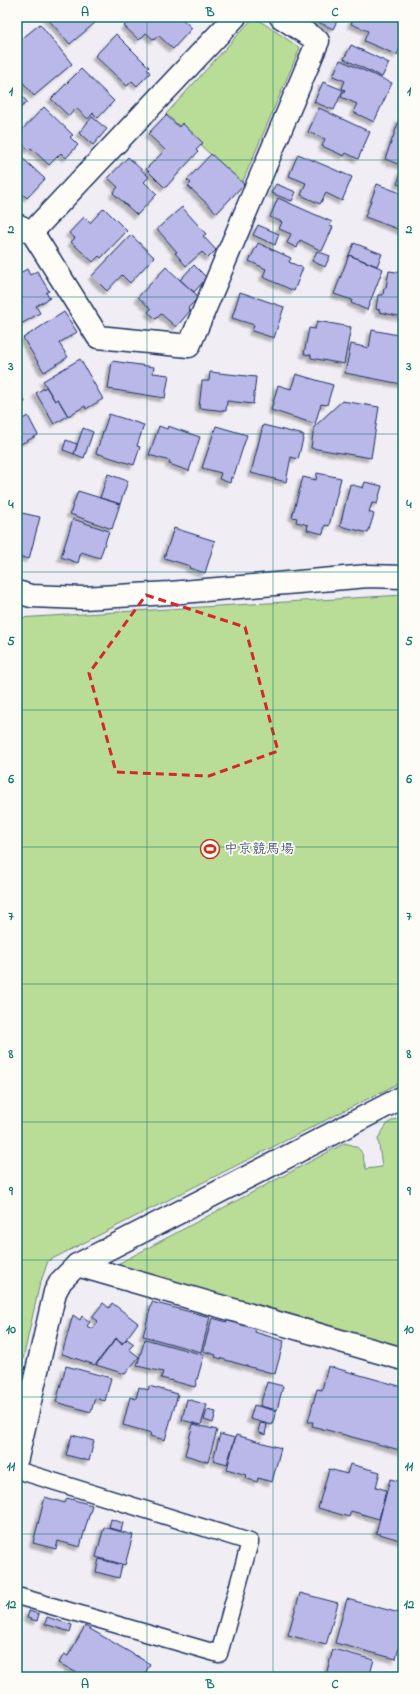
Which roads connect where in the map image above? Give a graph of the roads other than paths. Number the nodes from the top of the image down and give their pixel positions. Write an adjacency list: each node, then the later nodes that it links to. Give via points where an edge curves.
1 (235, 17): 3 (street)
2 (281, 17): 3 (street, via 318,41 189,346 98,337)
3 (24, 228)
4 (403, 577): 5 (street, via 368,576 83,598 31,596)
5 (17, 592)
6 (403, 1097): 7 (street)
7 (77, 1265): 8 (street); 9 (street, via 61,1281 55,1292)
8 (403, 1359)
9 (17, 1458)
10 (17, 1470): 11 (lane, via 250,1542 219,1654)
11 (17, 1596)

